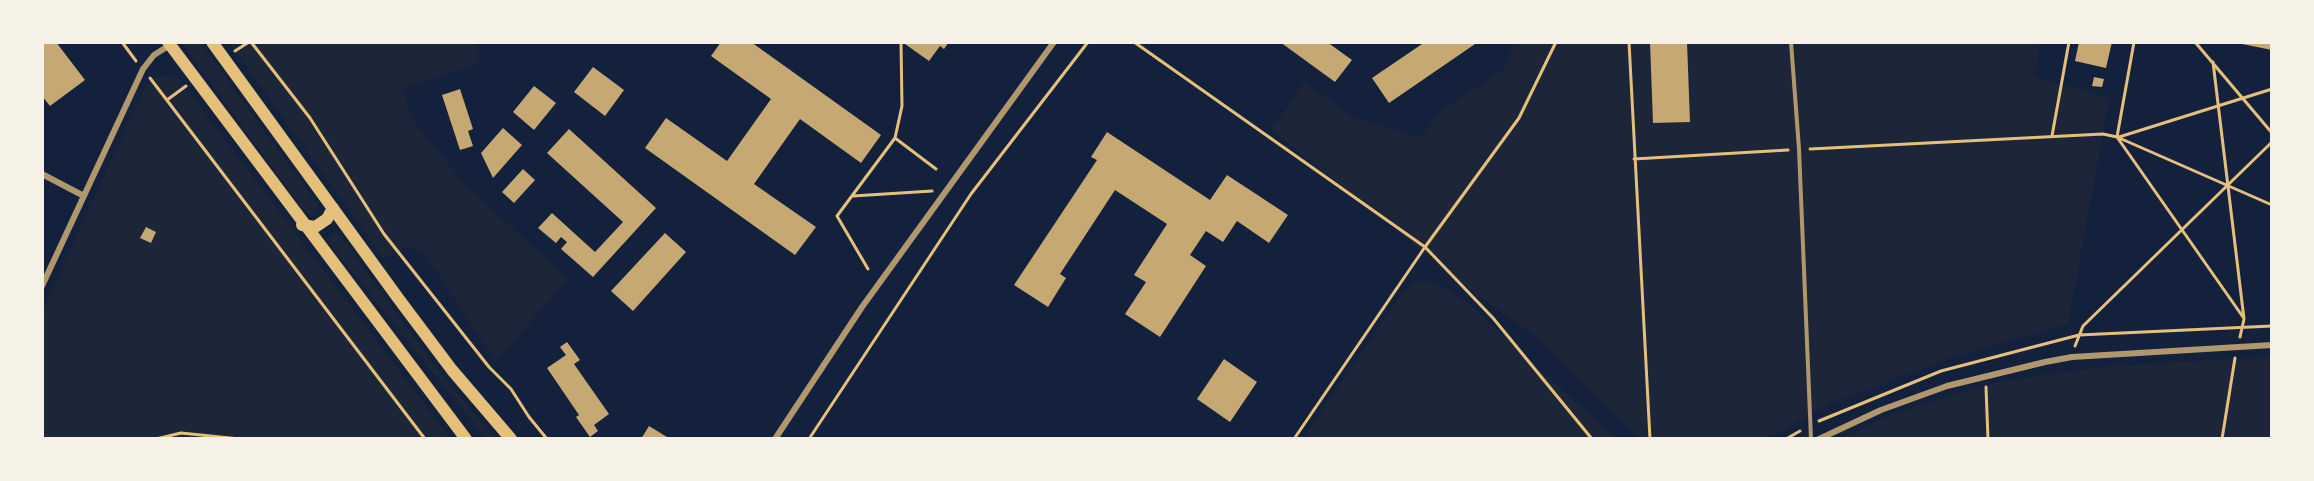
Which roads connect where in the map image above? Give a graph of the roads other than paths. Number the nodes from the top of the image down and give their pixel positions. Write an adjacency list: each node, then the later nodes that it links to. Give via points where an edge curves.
1 (212, 42): 7 (main road)
2 (1054, 42): 13 (street, via 862,307)
3 (1791, 42): 14 (lane)
4 (169, 44): 6 (street, via 143,69); 8 (main road)
5 (42, 174): 6 (street)
6 (84, 196): 9 (street)
7 (333, 208): 8 (main road, via 327,219 315,227); 12 (main road, via 452,370)
8 (302, 225): 11 (main road)
9 (42, 286)
10 (2272, 345): 15 (street, via 2072,357 1985,376 1881,410)
11 (466, 439)
12 (511, 439)
13 (775, 439)
14 (1811, 439)
15 (1819, 439)

